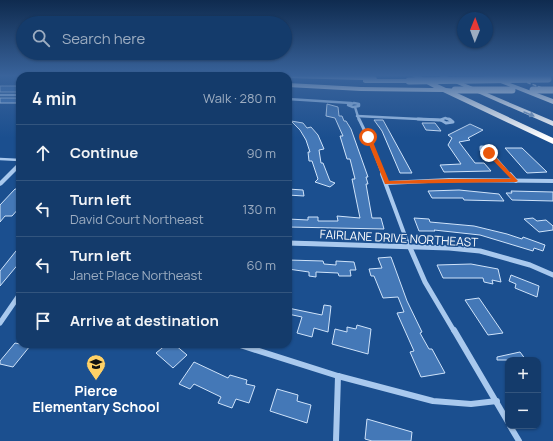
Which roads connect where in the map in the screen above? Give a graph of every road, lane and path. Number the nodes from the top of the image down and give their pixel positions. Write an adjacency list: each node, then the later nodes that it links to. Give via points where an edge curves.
1 (454, 97): 7 (highway)
2 (457, 97): 7 (highway)
3 (490, 97): 12 (highway, one-way to 12)
4 (507, 97): 10 (highway)
5 (539, 97): 8 (highway)
6 (292, 99): 9 (street, via 351,103 349,106 355,108)
7 (462, 99): 13 (highway)
8 (553, 102)
9 (357, 116): 11 (street); 20 (street)
10 (553, 116)
11 (441, 120)
12 (553, 124)
13 (553, 141)
14 (490, 153): 18 (street)
15 (0, 159): 16 (lane)
16 (16, 160)
17 (16, 168): 21 (street)
18 (516, 181): 19 (street); 20 (street)
19 (553, 181)
20 (387, 182): 23 (street)
21 (0, 184)
22 (292, 243): 23 (street, FAIRLANE DRIVE NORTHEAST)
23 (410, 247): 24 (street, FAIRLANE DRIVE NORTHEAST, via 480,251 530,265); 29 (street, via 425,282)
24 (553, 275)
25 (16, 300): 26 (street)
26 (0, 323)
27 (250, 348): 28 (street)
28 (338, 376): 29 (street, via 433,401 471,404); 32 (street)
29 (497, 401): 30 (street)
30 (505, 416)
31 (512, 429): 33 (street)
32 (336, 441)
33 (519, 441)

